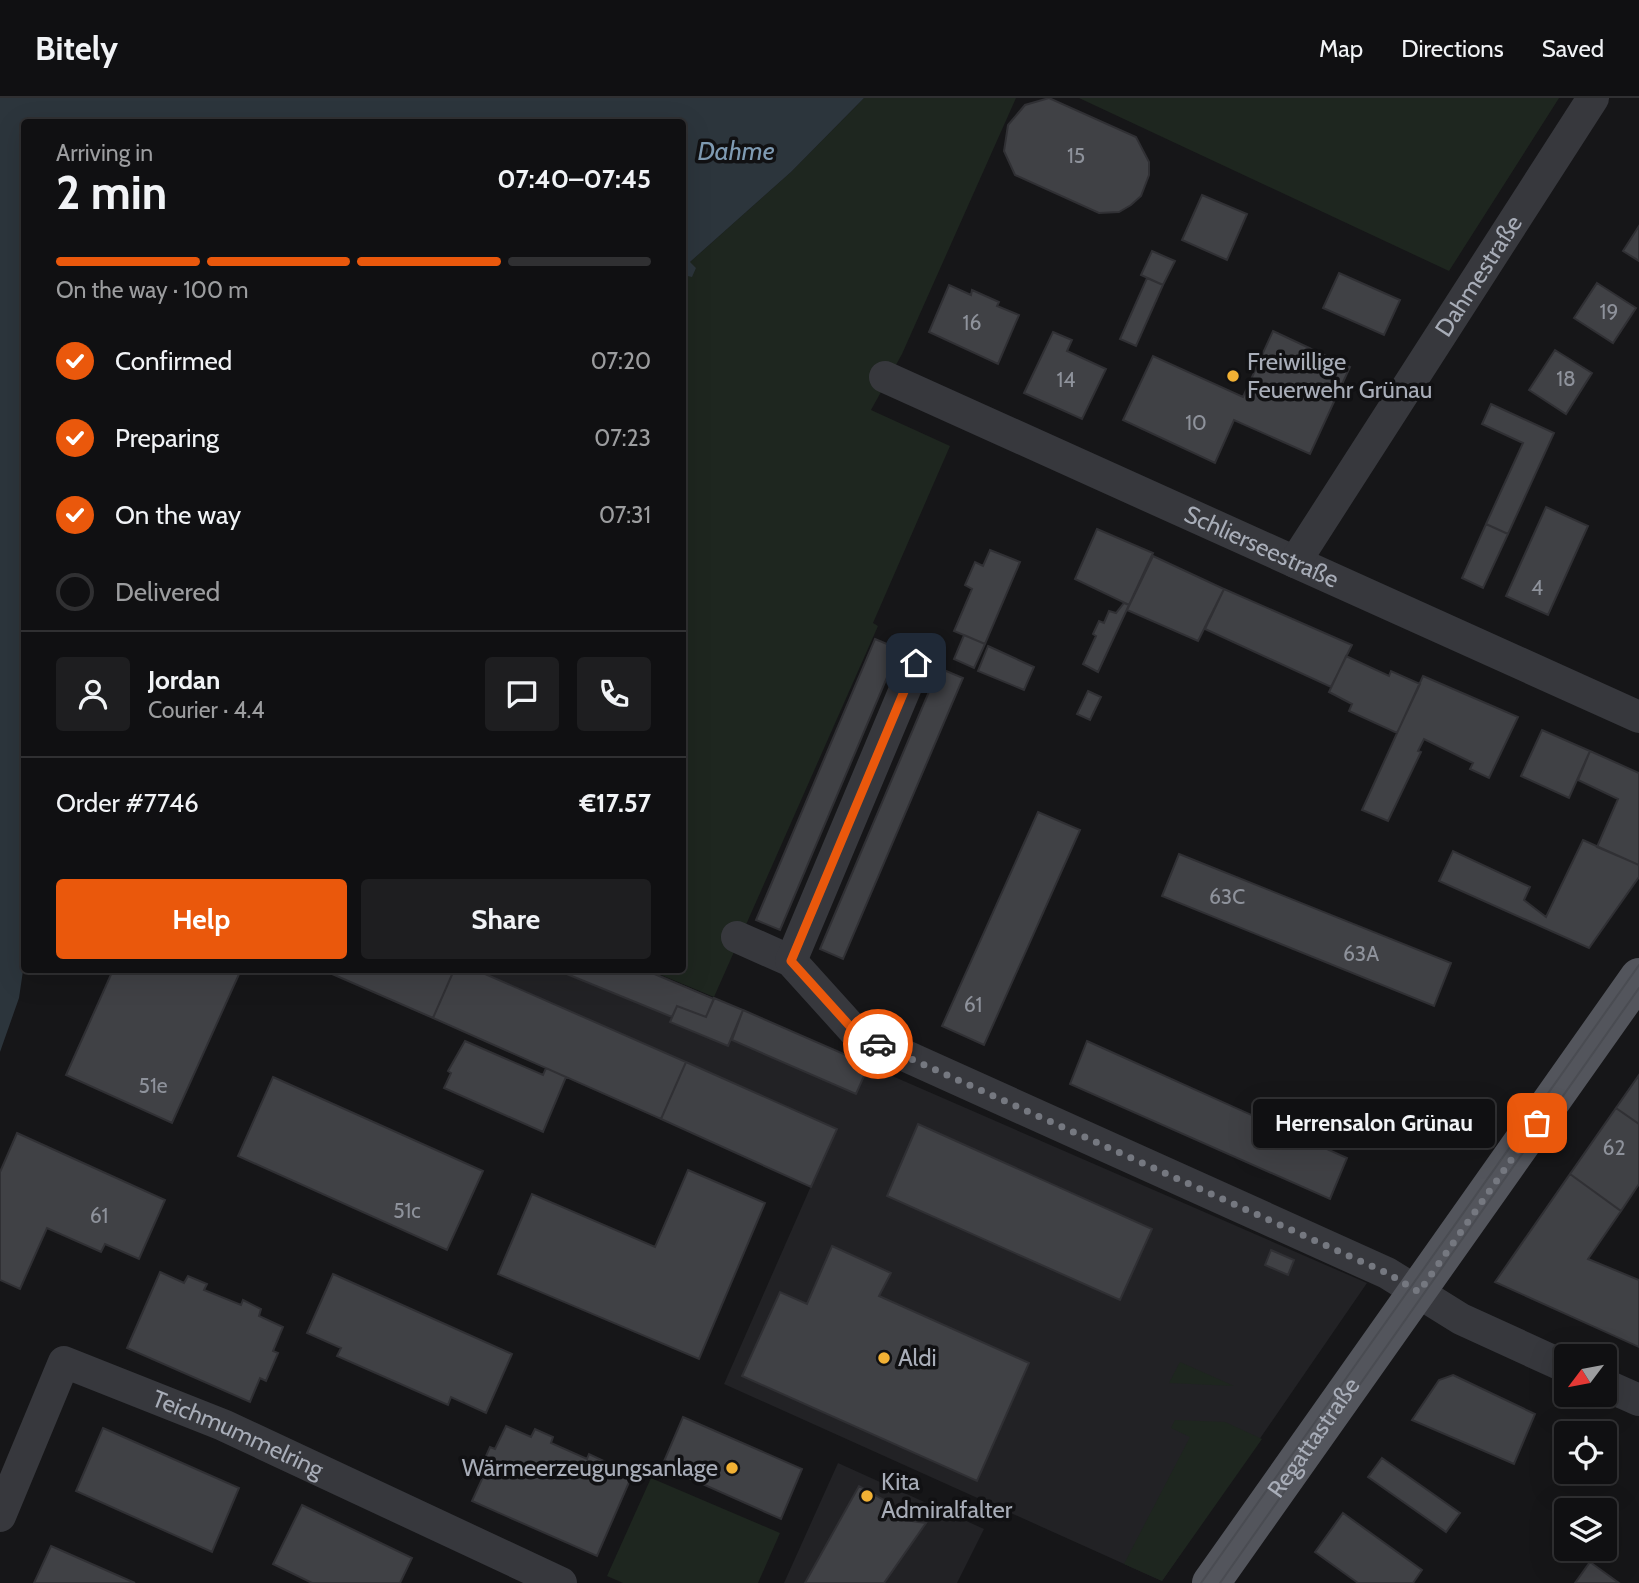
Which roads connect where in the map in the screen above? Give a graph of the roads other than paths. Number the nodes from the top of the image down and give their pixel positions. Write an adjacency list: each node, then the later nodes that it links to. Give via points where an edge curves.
1 (1593, 98): 3 (street, Dahmestraße)
2 (885, 377): 3 (street, Schlierseestraße)
3 (1295, 562): 5 (street, Schlierseestraße)
4 (916, 663): 7 (street)
5 (1639, 717)
6 (737, 937): 7 (street)
7 (791, 961): 9 (street, via 857,1034 1387,1273)
8 (1639, 977): 9 (main road, Regattastraße)
9 (1419, 1292): 10 (street, via 1461,1319); 15 (main road, Regattastraße)
10 (1554, 1362)
11 (1617, 1390): 12 (street)
12 (1639, 1400)
13 (0, 1516): 14 (street, Teichmummelring, via 64,1362 222,1425)
14 (561, 1583)
15 (1211, 1583)

